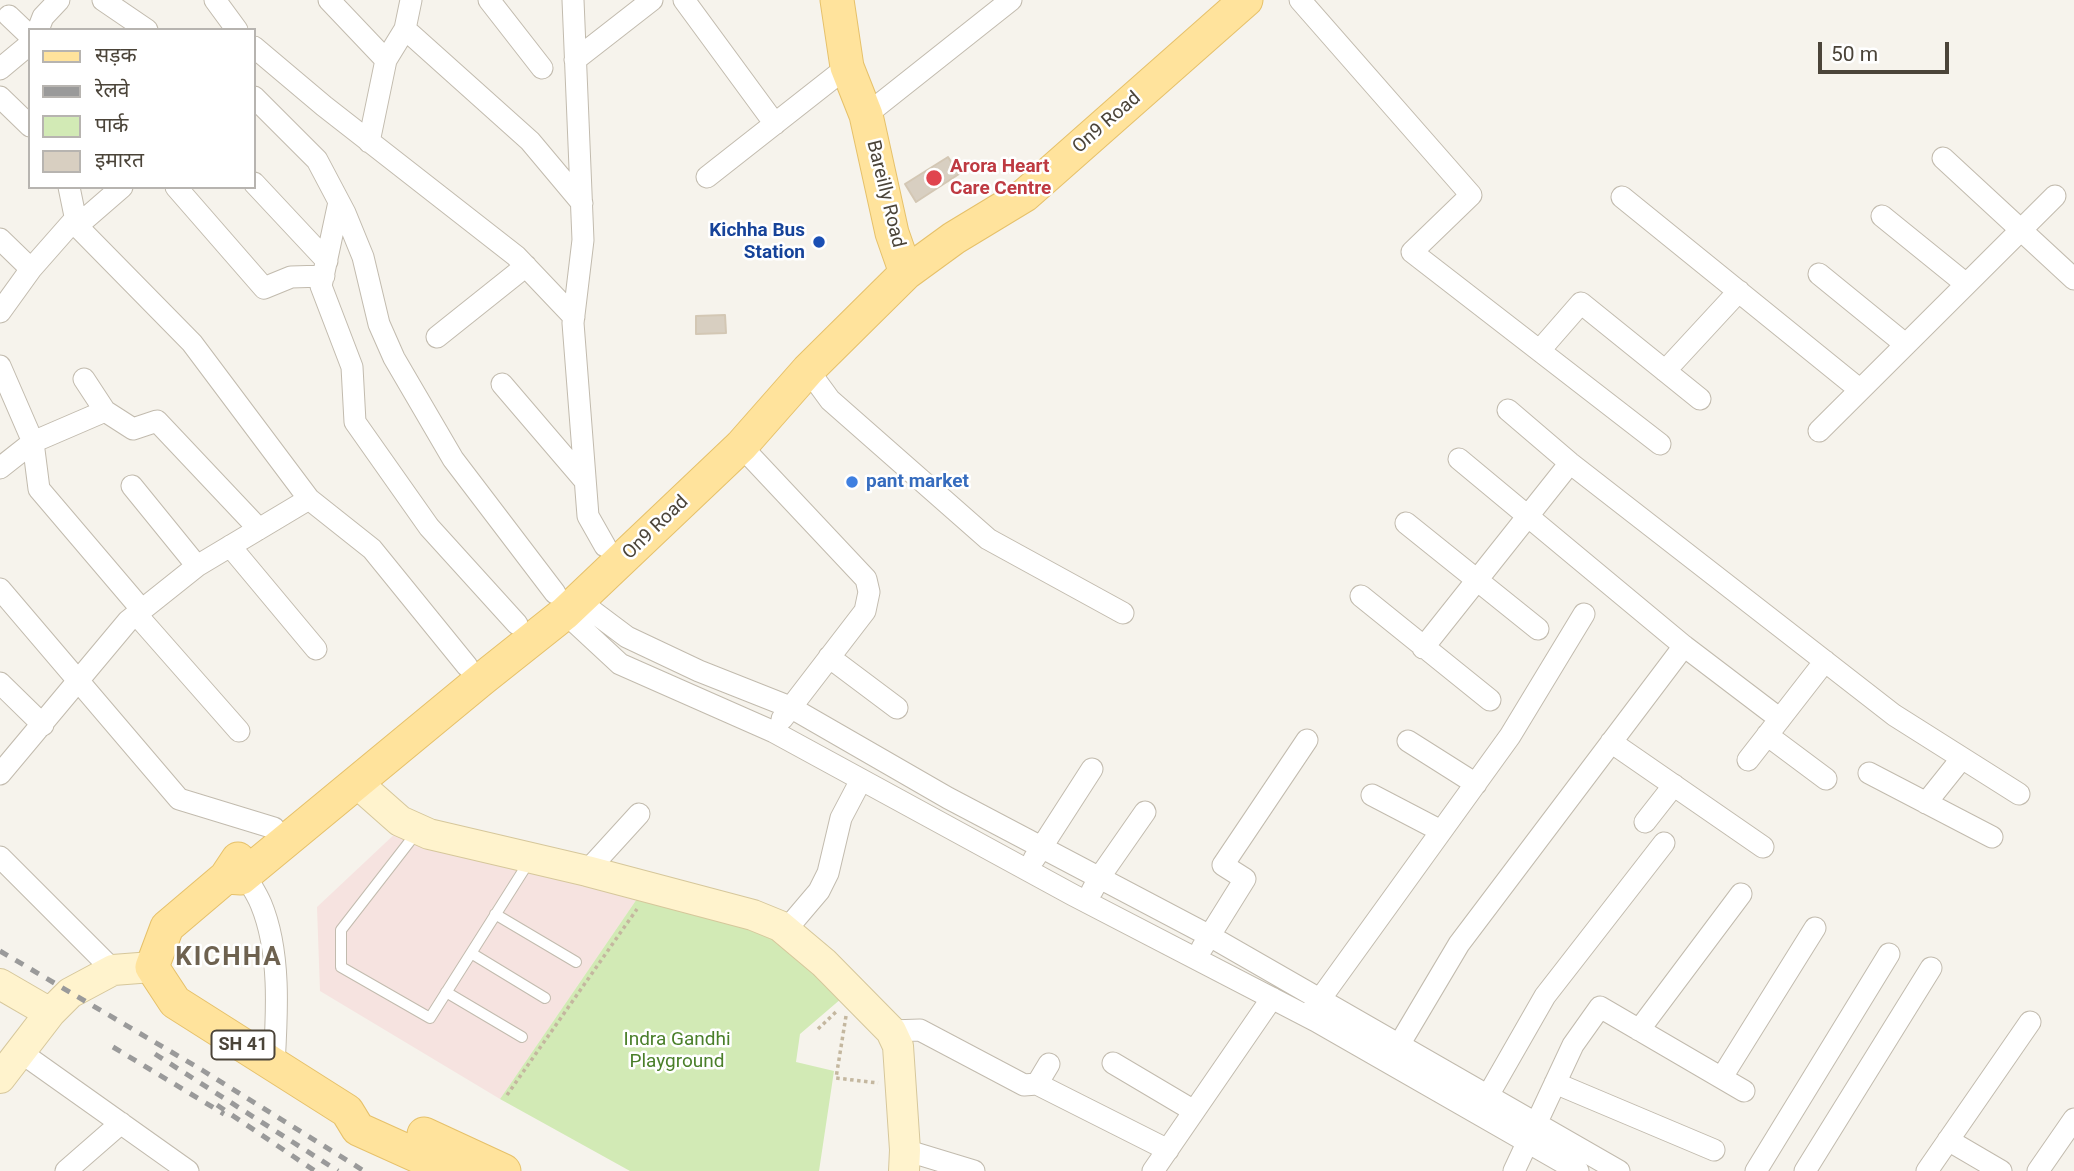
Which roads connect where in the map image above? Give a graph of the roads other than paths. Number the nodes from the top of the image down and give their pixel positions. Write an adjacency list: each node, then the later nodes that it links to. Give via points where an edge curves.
1 (59, 0): 17 (street)
2 (103, 0): 18 (street)
3 (329, 0): 24 (street)
4 (411, 0): 20 (street)
5 (489, 0): 27 (street)
6 (573, 0): 25 (street)
7 (652, 0): 25 (street)
8 (684, 0): 35 (street)
9 (837, 0): 26 (main road, Bareilly Road)
10 (855, 0): 33 (main road, Bareilly Road, via 866,59)
11 (1011, 0): 33 (street)
12 (1221, 0): 50 (main road, via 1014,179)
13 (1247, 0): 50 (main road, On9 Road, via 1025,195)
14 (1300, 0): 64 (street, via 1471,195 1412,252)
15 (217, 1): 19 (street)
16 (9, 16): 21 (street)
17 (39, 28)
18 (144, 28)
19 (236, 28)
20 (405, 29): 24 (street); 46 (street, via 530,141)
21 (28, 34)
22 (28, 46): 28 (street)
23 (256, 49): 29 (street)
24 (386, 60): 36 (street)
25 (575, 60): 46 (street)
26 (847, 67): 33 (main road, Bareilly Road); 35 (street)
27 (542, 68)
28 (0, 69)
29 (281, 70): 30 (street); 36 (street)
30 (256, 95)
31 (0, 97): 34 (street)
32 (256, 99): 45 (street, via 317,160)
33 (866, 115): 55 (main road, Bareilly Road, via 892,233)
34 (28, 124)
35 (775, 124): 38 (street)
36 (369, 142): 52 (street)
37 (1943, 158): 49 (street)
38 (706, 177)
39 (256, 185): 54 (street)
40 (69, 189): 48 (street)
41 (119, 189): 48 (street)
42 (178, 189): 54 (street, via 264,288)
43 (2055, 196): 49 (street)
44 (1622, 197): 59 (street)
45 (339, 202): 54 (street); 93 (street, via 363,257 394,358 453,459)
46 (582, 203): 61 (street, via 583,240)
47 (1882, 216): 58 (street)
48 (76, 222): 53 (street); 83 (street, via 192,343)
49 (2021, 229): 57 (street); 58 (street)
50 (954, 238): 55 (main road, On9 Road)
51 (0, 239): 53 (street)
52 (526, 266): 61 (street); 62 (street)
53 (31, 269): 60 (street)
54 (325, 269): 97 (street, via 321,286 352,367 355,422 429,527)
55 (906, 273): 66 (main road, On9 Road)
56 (1819, 274): 63 (street)
57 (2074, 279)
58 (1966, 284): 63 (street)
59 (1739, 291): 67 (street); 70 (street)
60 (0, 312)
61 (573, 317): 81 (street)
62 (436, 337)
63 (1905, 344): 70 (street)
64 (1540, 350): 67 (street, via 1581,303); 76 (street)
65 (0, 366): 75 (street)
66 (808, 370): 77 (main road, On9 Road); 87 (main road, via 727,434); 95 (street, via 830,400 988,539)
67 (1665, 371): 71 (street)
68 (84, 379): 73 (street)
69 (502, 384): 81 (street)
70 (1859, 389): 74 (street)
71 (1700, 399)
72 (1508, 410): 79 (street)
73 (105, 411): 75 (street); 86 (street, via 133,429 157,421)
74 (1819, 431)
75 (33, 442): 80 (street); 94 (street, via 39,489)
76 (1661, 444)
77 (741, 446): 93 (main road, On9 Road); 102 (street, via 866,579 865,611)
78 (1459, 459): 84 (street)
79 (1570, 463): 84 (street); 103 (street)
80 (0, 468)
81 (585, 481): 87 (street, via 588,516)
82 (132, 486): 89 (street)
83 (309, 499): 86 (street); 104 (street, via 372,549)
84 (1527, 516): 90 (street); 99 (street)
85 (1406, 523): 90 (street)
86 (259, 529): 88 (street)
87 (605, 545): 93 (main road)
88 (230, 546): 89 (street); 101 (street)
89 (197, 566): 94 (street)
90 (1477, 580): 98 (street); 100 (street)
91 (0, 589): 105 (street)
92 (1361, 596): 100 (street)
93 (566, 602): 97 (main road); 108 (street, via 626,637); 113 (street, via 620,663); 124 (main road, On9 Road)
94 (139, 612): 105 (street); 112 (street)
95 (1123, 613)
96 (1584, 614): 125 (street)
97 (517, 624): 104 (main road)
98 (1538, 629)
99 (1684, 646): 111 (street); 116 (street)
100 (1423, 648): 107 (street)
101 (316, 649)
102 (829, 657): 108 (street); 109 (street)
103 (1825, 661): 111 (street); 117 (street, via 1894,715)
104 (467, 666): 133 (main road)
105 (78, 680): 110 (street); 133 (street, via 179,799)
106 (0, 683): 110 (street)
107 (1490, 699)
108 (790, 707): 113 (street); 138 (street)
109 (897, 708)
110 (43, 725): 121 (street)
111 (1774, 727): 118 (street); 122 (street)
112 (239, 731)
113 (774, 732): 123 (street)
114 (1307, 740): 151 (street, via 1223,865 1245,879)
115 (1408, 741): 125 (street)
116 (1611, 743): 126 (street); 169 (street, via 1460,944)
117 (1962, 758): 127 (street); 129 (street)
118 (1748, 760)
119 (1093, 769): 138 (street)
120 (1868, 773): 129 (street)
121 (0, 774)
122 (1826, 779)
123 (861, 780): 143 (street); 150 (street, via 841,818 819,891)
124 (357, 783): 134 (street, via 400,821); 144 (main road, On9 Road)
125 (1476, 784): 135 (street)
126 (1674, 785): 132 (street); 139 (street)
127 (2019, 794)
128 (1372, 795): 135 (street)
129 (1926, 803): 136 (street)
130 (1145, 812): 145 (street)
131 (639, 814): 142 (street)
132 (1645, 822)
133 (274, 828): 144 (main road, via 234,862)
134 (419, 830): 141 (street); 160 (lane, via 341,930 341,967 430,1018)
135 (1441, 831): 163 (street)
136 (1992, 837)
137 (1664, 843): 180 (street, via 1545,996)
138 (1041, 847): 143 (street); 145 (street)
139 (1763, 847)
140 (0, 857): 158 (street)
141 (531, 858): 142 (street); 148 (lane)
142 (587, 871): 150 (street, via 752,915)
143 (1028, 871): 147 (street)
144 (235, 876): 156 (main road, On9 Road, via 167,927); 174 (street, via 261,904 274,957)
145 (1099, 878): 147 (street); 151 (street)
146 (1741, 894): 166 (street)
147 (1087, 902): 154 (street)
148 (495, 914): 152 (lane); 155 (lane)
149 (1815, 928): 175 (street)
150 (785, 931): 167 (street)
151 (1208, 935): 154 (street); 163 (street)
152 (471, 953): 160 (lane); 161 (lane)
153 (1889, 954): 199 (street)
154 (1196, 959): 162 (street)
155 (576, 962)
156 (152, 967): 158 (street); 174 (main road, SH 41, via 175,1002)
157 (1931, 968): 200 (street)
158 (113, 970): 164 (street, via 70,993)
159 (0, 984): 164 (street)
160 (446, 992): 168 (lane)
161 (545, 998)
162 (1272, 998): 163 (street); 182 (street)
163 (1314, 1008): 169 (street); 172 (street)
164 (50, 1013): 170 (street)
165 (2031, 1022): 186 (street)
166 (1639, 1030): 175 (street); 177 (street, via 1600,1007 1573,1045)
167 (891, 1031): 178 (street, via 920,1030 1024,1085); 189 (street, via 898,1046)
168 (522, 1037)
169 (1399, 1044): 172 (street); 180 (street)
170 (19, 1051): 176 (street); 184 (street)
171 (1114, 1063): 182 (street)
172 (1388, 1063): 180 (street)
173 (1049, 1064): 178 (street)
174 (274, 1065): 181 (main road, SH 41)
175 (1722, 1077): 179 (street)
176 (0, 1078)
177 (1555, 1083): 185 (street); 188 (street)
178 (1037, 1084): 187 (street)
179 (1744, 1091)
180 (1483, 1105): 185 (street)
181 (346, 1111): 192 (main road, via 358,1129); 193 (main road, SH 41, via 369,1108)
182 (1194, 1111): 187 (street)
183 (2074, 1119): 203 (street)
184 (121, 1123): 190 (street); 191 (street)
185 (1533, 1133): 196 (street); 197 (street); 198 (street)
186 (1948, 1140): 201 (street); 202 (street)
187 (1168, 1150): 195 (street)
188 (1714, 1150)
189 (904, 1161): 194 (street)
190 (66, 1171)
191 (187, 1171)
192 (451, 1171)
193 (504, 1171)
194 (974, 1171)
195 (1153, 1171)
196 (1514, 1171)
197 (1578, 1171)
198 (1619, 1171)
199 (1756, 1171)
200 (1805, 1171)
201 (1928, 1171)
202 (2001, 1171)
203 (2038, 1171)

